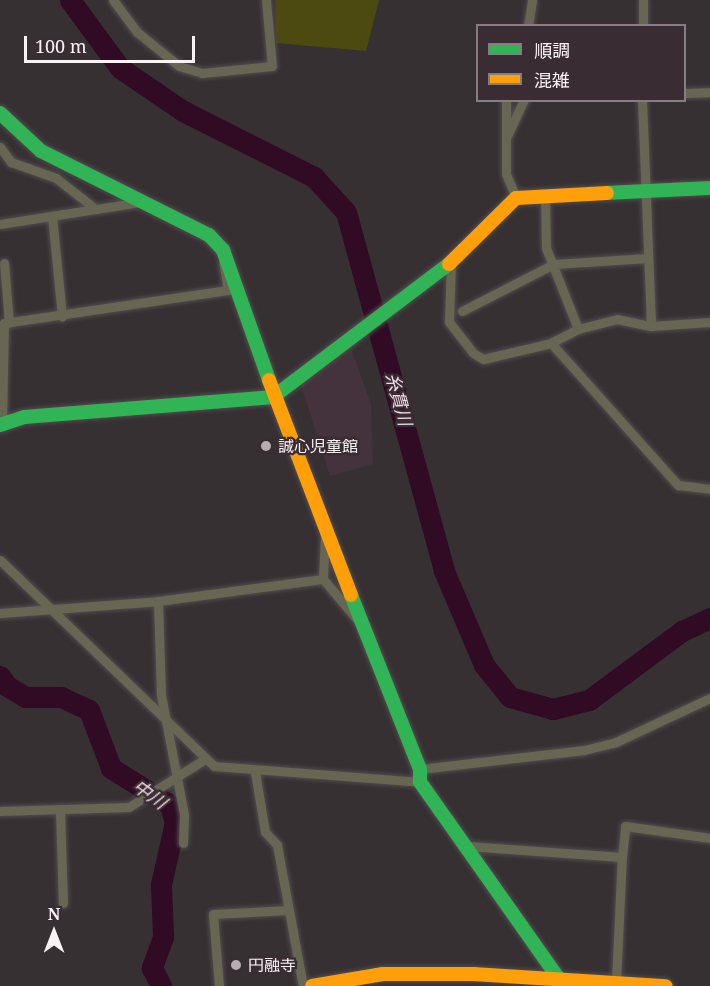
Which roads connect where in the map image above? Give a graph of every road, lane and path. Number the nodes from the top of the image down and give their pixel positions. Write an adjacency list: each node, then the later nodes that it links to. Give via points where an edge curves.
1 (113, 0): 2 (street, via 137,32 179,66 202,74 272,66)
2 (266, 0)
3 (532, 0): 5 (street)
4 (643, 0): 6 (street)
5 (528, 24)
6 (643, 24)
7 (686, 93): 8 (street)
8 (710, 93)
9 (506, 102): 13 (street)
10 (522, 102): 13 (street)
11 (642, 102): 16 (street)
12 (0, 113): 19 (street, via 21,137 41,151)
13 (505, 144): 18 (street, via 506,174)
14 (0, 147): 20 (street, via 11,162 56,178)
15 (710, 188): 16 (street)
16 (644, 191): 17 (street); 23 (street)
17 (545, 196): 18 (street); 27 (street, via 546,248)
18 (516, 198): 25 (street)
19 (141, 202): 20 (street); 24 (street, via 209,235)
20 (93, 207): 21 (street)
21 (52, 216): 22 (street); 29 (street)
22 (0, 224)
23 (648, 258): 27 (street); 32 (street)
24 (228, 260): 29 (street, via 221,262 228,290); 35 (street)
25 (451, 262): 34 (street, via 449,322 473,353 483,360); 35 (street, via 346,337)
26 (4, 263): 31 (street)
27 (554, 264): 28 (street); 33 (street)
28 (462, 311)
29 (62, 317): 31 (street)
30 (710, 322): 32 (street)
31 (9, 323): 36 (street, via 4,323 0,370)
32 (651, 326): 33 (street, via 617,318)
33 (578, 329): 34 (street)
34 (551, 344): 37 (street, via 678,485)
35 (273, 397): 36 (street, via 25,417); 38 (street)
36 (1, 425)
37 (710, 489)
38 (325, 530): 40 (street); 44 (street)
39 (0, 560): 42 (street)
40 (323, 579): 41 (street); 44 (street)
41 (158, 601): 42 (street); 46 (street, via 161,695)
42 (51, 611): 43 (street); 46 (street)
43 (0, 613)
44 (367, 631): 49 (street)
45 (710, 698): 49 (street, via 616,742)
46 (169, 725): 47 (street); 50 (street)
47 (205, 759): 48 (street, via 214,766); 50 (street)
48 (255, 772): 49 (street); 58 (street, via 266,832 277,845)
49 (420, 776): 55 (street)
50 (175, 780): 51 (street, via 129,807); 54 (street, via 184,815)
51 (60, 810): 52 (street); 57 (street)
52 (0, 811)
53 (710, 838): 56 (street, via 626,826)
54 (183, 843)
55 (467, 846): 56 (street); 59 (street)
56 (622, 857): 60 (street)
57 (63, 903)
58 (289, 910): 61 (street, via 213,914); 62 (street)
59 (562, 982): 60 (street); 63 (street, via 383,974)
60 (616, 982): 64 (street)
61 (219, 986)
62 (303, 986)
63 (312, 986)
64 (666, 986)

